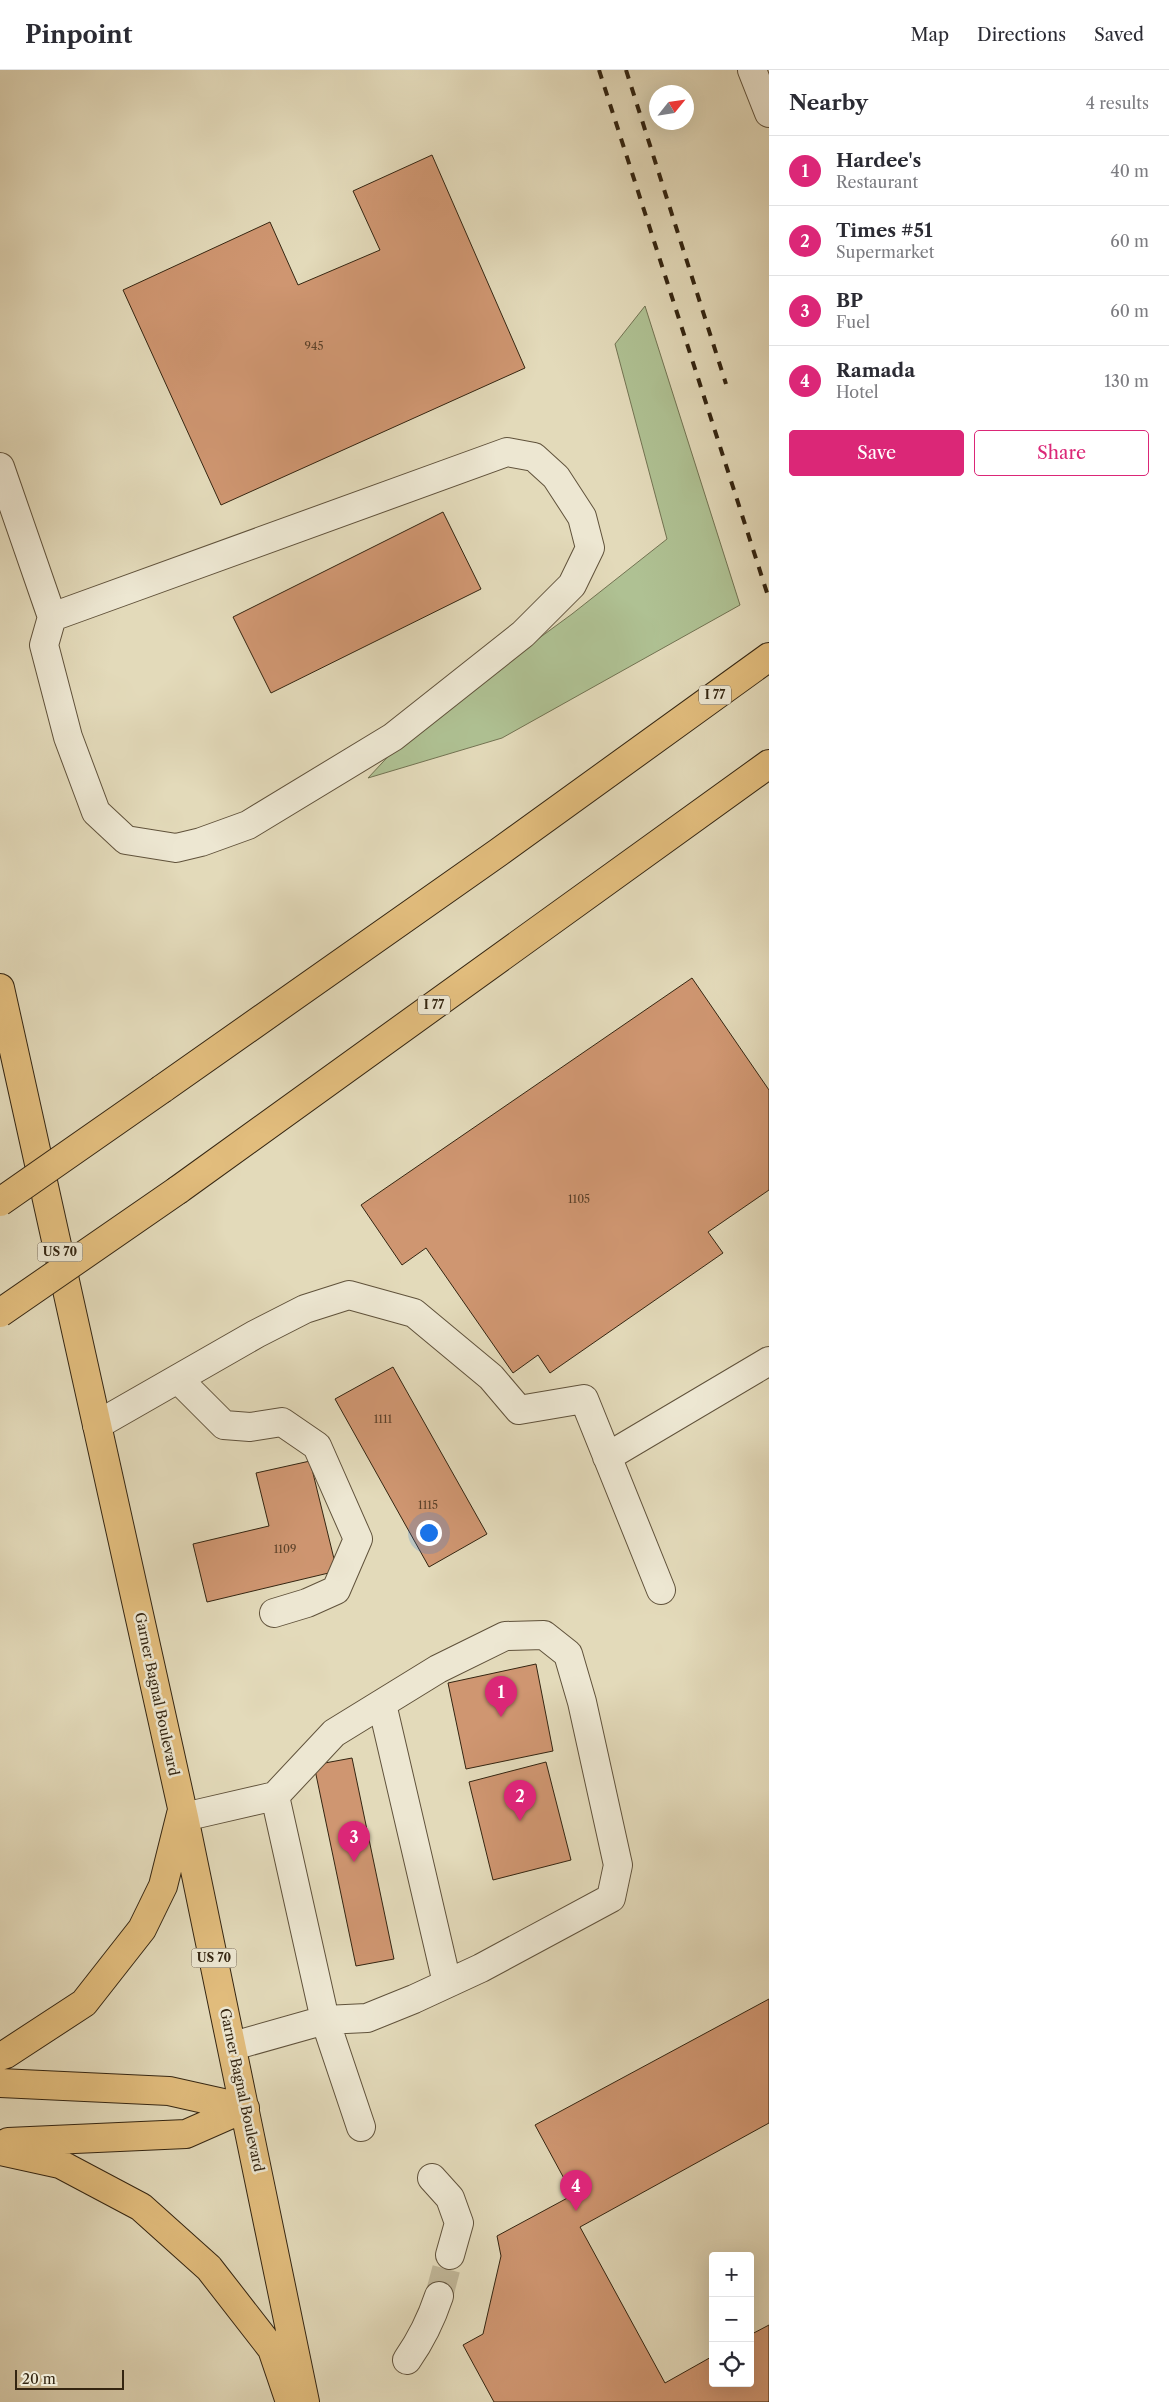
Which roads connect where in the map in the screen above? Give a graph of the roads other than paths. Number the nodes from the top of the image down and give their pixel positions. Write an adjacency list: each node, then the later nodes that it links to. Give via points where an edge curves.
1 (752, 70): 2 (street)
2 (769, 113)
3 (0, 467): 4 (street)
4 (52, 617): 4 (street, via 507,452 534,457 556,477 582,517 590,548 572,585 522,634 393,737 248,825 176,848 126,840 96,812 68,737 44,645)
5 (769, 657): 9 (highway, I 77, bridge, via 491,858)
6 (769, 764): 10 (highway, I 77, bridge, via 178,1190)
7 (0, 988): 8 (highway, Garner Bagnal Boulevard / US 70)
8 (3, 1014): 13 (highway, Garner Bagnal Boulevard / US 70)
9 (0, 1202)
10 (0, 1313)
11 (769, 1361): 14 (street)
12 (180, 1380): 13 (street); 14 (street, via 305,1309 350,1295 414,1313 491,1377 519,1410 584,1399); 16 (street, via 224,1425 250,1427 282,1422 317,1446 358,1539 336,1590)
13 (98, 1426): 19 (highway, Garner Bagnal Boulevard / US 70)
14 (607, 1457): 15 (street)
15 (661, 1590)
16 (274, 1613)
17 (382, 1704): 18 (street, via 334,1733); 20 (street); 20 (street, via 438,1669 505,1636 544,1635 568,1654 582,1702 618,1865 611,1898)
18 (275, 1796): 19 (street); 21 (street)
19 (183, 1812): 22 (highway, Garner Bagnal Boulevard / US 70); 23 (highway, via 163,1886 142,1929 84,2003)
20 (447, 1984): 21 (street, via 367,2018)
21 (326, 2020): 22 (street); 26 (street)
22 (233, 2046): 25 (highway, Garner Bagnal Boulevard / US 70)
23 (0, 2056)
24 (0, 2083): 25 (highway, via 169,2091)
25 (245, 2108): 27 (highway, via 186,2134); 34 (highway, Garner Bagnal Boulevard / US 70)
26 (361, 2127)
27 (0, 2143)
28 (0, 2151): 33 (highway, via 60,2164 142,2207 209,2268 272,2349)
29 (432, 2178): 30 (street, via 450,2198 459,2223)
30 (450, 2255)
31 (439, 2296): 32 (street, via 432,2319)
32 (407, 2360)
33 (290, 2402)
34 (305, 2402)

